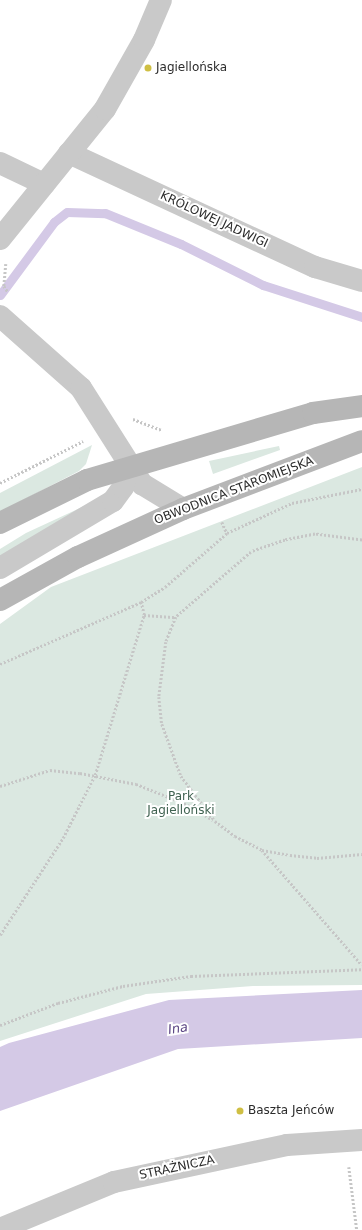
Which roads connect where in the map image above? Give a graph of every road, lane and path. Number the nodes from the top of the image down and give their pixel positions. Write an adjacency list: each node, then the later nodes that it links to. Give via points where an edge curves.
1 (161, 0): 2 (street, via 144,40 105,109)
2 (69, 153): 4 (street); 6 (street, KRÓLOWEJ JADWIGI, via 315,267)
3 (0, 163): 4 (street)
4 (44, 184): 5 (street)
5 (5, 248): 7 (path)
6 (362, 281)
7 (4, 286)
8 (5, 320): 11 (street, via 81,388 108,428)
9 (362, 406): 11 (main road, via 313,414 195,446)
10 (362, 441): 13 (main road, OBWODNICA STAROMIEJSKA)
11 (129, 468): 13 (street, via 142,484); 14 (main road, via 87,480); 16 (street, via 123,487 113,501)
12 (362, 489): 18 (path, via 292,503 227,533 165,587)
13 (183, 509): 17 (main road, OBWODNICA STAROMIEJSKA, via 78,557)
14 (0, 523)
15 (362, 540): 20 (path, via 315,534 263,546 239,562)
16 (0, 568)
17 (0, 600)
18 (141, 602): 19 (path); 21 (path)
19 (144, 615): 20 (path); 22 (path)
20 (176, 617): 24 (path, via 160,669 162,724 181,776)
21 (0, 664)
22 (95, 775): 23 (path, via 50,770); 24 (path, via 163,794); 27 (path, via 63,838)
23 (0, 786)
24 (215, 821): 25 (path, via 235,836)
25 (262, 850): 26 (path, via 317,858); 28 (path)
26 (362, 854)
27 (0, 935)
28 (362, 965)
29 (362, 969): 30 (path, via 191,976 123,986 58,1003)
30 (0, 1025)
31 (354, 1140): 32 (street, STRAŻNICZA, via 287,1145 114,1182); 33 (path)
32 (0, 1229)
33 (357, 1230)

